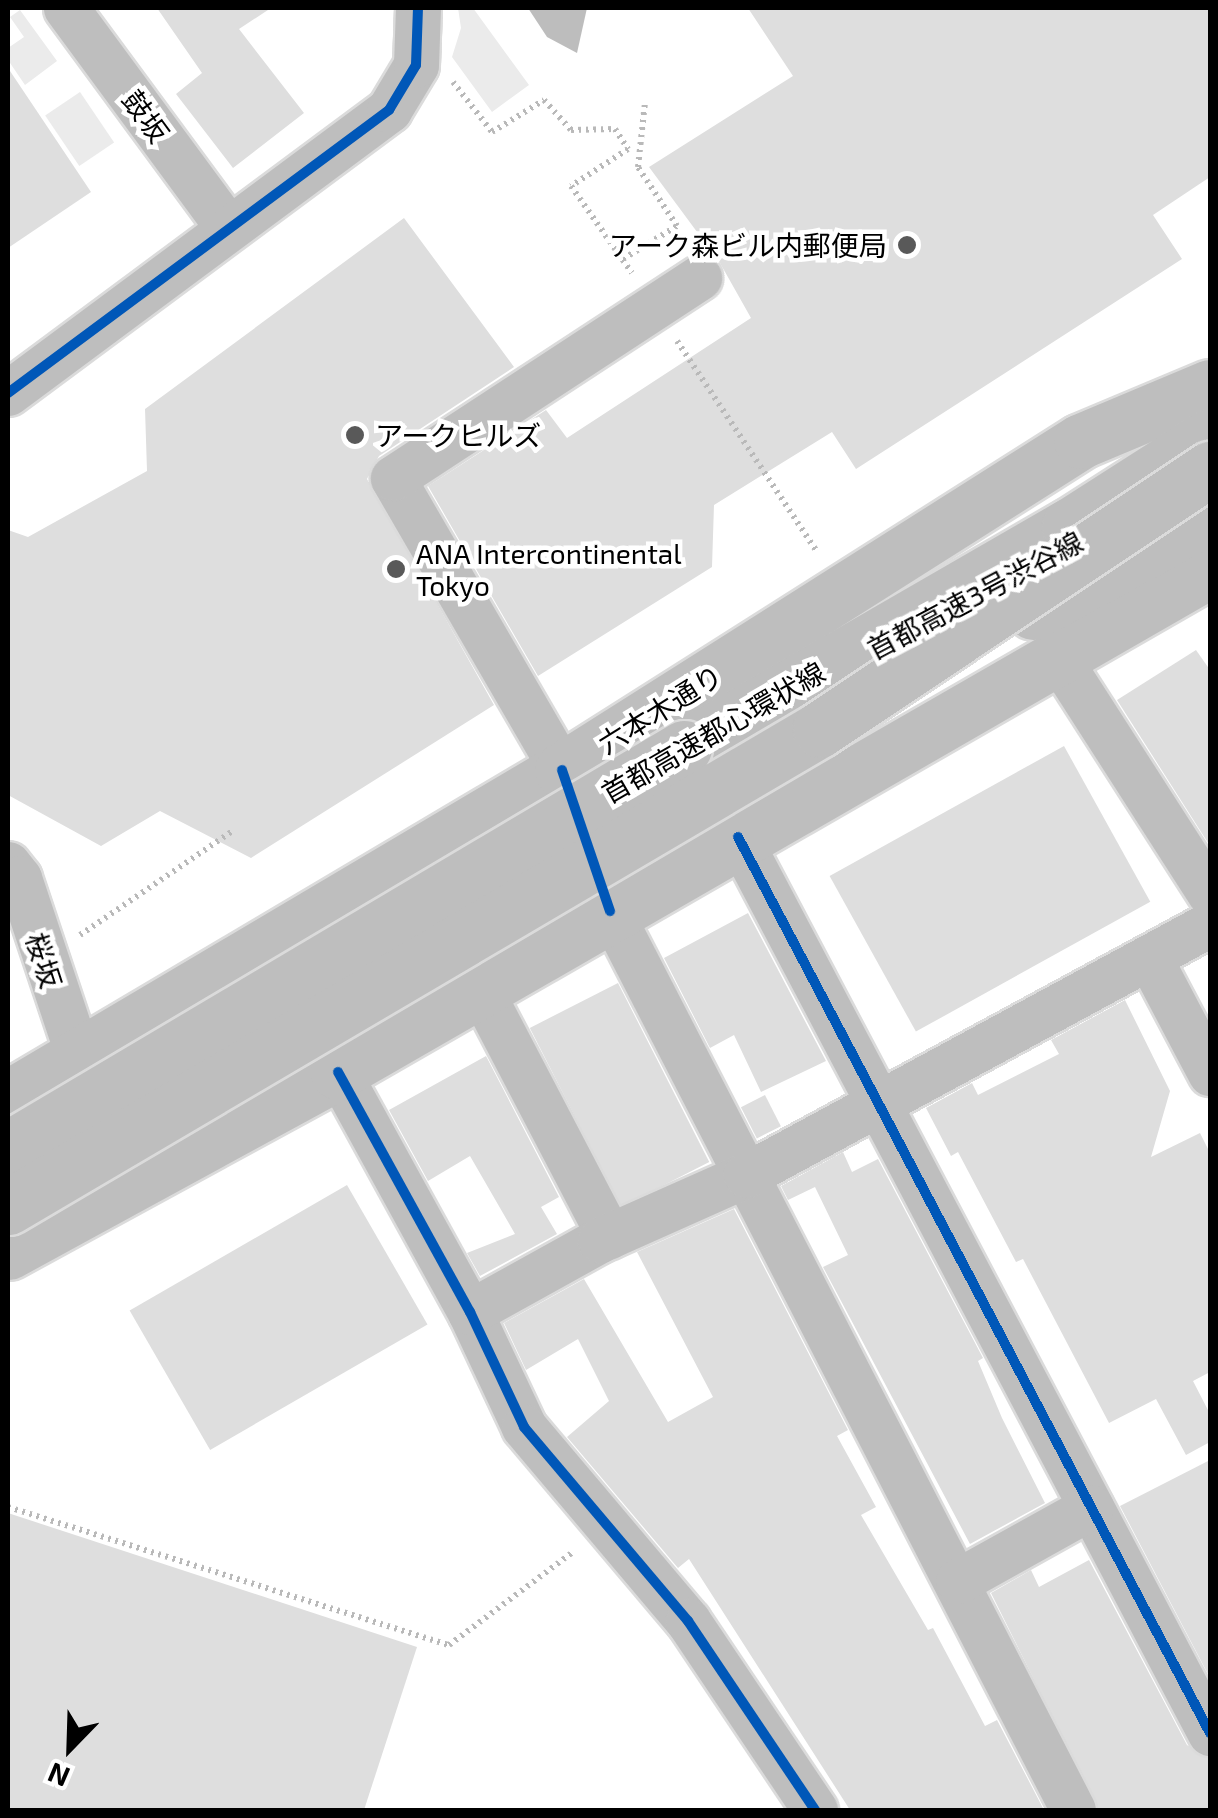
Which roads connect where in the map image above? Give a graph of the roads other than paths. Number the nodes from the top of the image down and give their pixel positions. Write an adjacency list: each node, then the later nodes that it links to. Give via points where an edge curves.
1 (66, 8): 3 (street, 鼓坂)
2 (418, 8): 3 (street, via 421,38 406,90 389,110)
3 (226, 225): 7 (street)
4 (698, 278): 17 (street, via 393,478)
5 (1210, 355): 9 (main road)
6 (1210, 387): 9 (main road, 六本木通り)
7 (8, 393)
8 (1210, 436): 16 (main road, 首都高速都心環状線)
9 (1081, 441): 17 (main road, 六本木通り)
10 (1210, 468): 15 (main road, 首都高速都心環状線, bridge); 16 (main road, 首都高速3号渋谷線, bridge)
11 (1210, 500): 16 (main road)
12 (1210, 516): 15 (main road, 首都高速都心環状線, bridge)
13 (1210, 570): 14 (main road)
14 (1059, 659): 19 (main road); 21 (street)
15 (820, 729): 35 (main road, 首都高速都心環状線, bridge)
16 (688, 766): 17 (main road, via 624,801 588,792); 18 (main road); 32 (main road, 首都高速都心環状線, bridge)
17 (562, 770): 26 (main road, 六本木通り)
18 (629, 816): 19 (main road, via 695,814); 26 (main road, via 569,830 282,998); 33 (main road)
19 (738, 837): 22 (main road); 31 (street)
20 (8, 864): 27 (street, 桜坂, via 19,878)
21 (1210, 894)
22 (610, 912): 25 (main road); 34 (street)
23 (1210, 924): 24 (street)
24 (1151, 960): 29 (street); 31 (street)
25 (479, 987): 28 (main road); 36 (street)
26 (176, 1000): 27 (main road, 六本木通り)
27 (79, 1058): 30 (main road, 六本木通り)
28 (338, 1072): 37 (main road); 38 (street)
29 (1210, 1073)
30 (8, 1098)
31 (881, 1100): 34 (street); 39 (street)
32 (8, 1149)
33 (8, 1165)
34 (746, 1175): 36 (street); 40 (street)
35 (8, 1207)
36 (610, 1236): 38 (street)
37 (8, 1252)
38 (470, 1312): 42 (street, via 524,1427 688,1621)
39 (1091, 1507): 40 (street); 41 (street)
40 (958, 1581): 43 (street)
41 (1210, 1733)
42 (815, 1810)
43 (1073, 1810)

